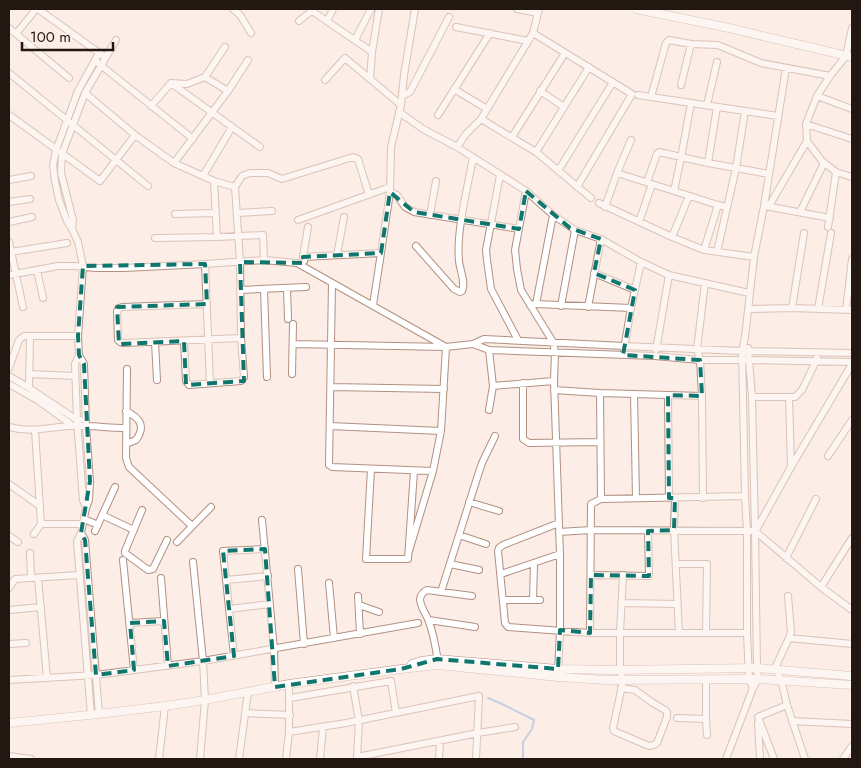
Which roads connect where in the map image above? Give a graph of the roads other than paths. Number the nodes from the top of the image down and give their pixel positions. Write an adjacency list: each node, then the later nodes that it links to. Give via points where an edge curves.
1 (37, 9): 20 (street); 28 (street)
2 (233, 9): 17 (street)
3 (333, 9): 12 (street)
4 (371, 9): 22 (street)
5 (379, 9): 27 (street)
6 (415, 9): 38 (street)
7 (517, 9): 10 (street)
8 (636, 9): 26 (street)
9 (313, 10): 12 (street); 13 (street)
10 (539, 11): 19 (street)
11 (449, 17): 44 (street)
12 (327, 21): 22 (street)
13 (300, 22)
14 (456, 27): 18 (street)
15 (9, 28): 20 (street)
16 (852, 28): 26 (street)
17 (251, 33)
18 (490, 33): 23 (street); 48 (street)
19 (533, 33): 23 (street); 29 (street)
20 (16, 34): 41 (street)
21 (116, 40): 30 (street)
22 (356, 40): 27 (street)
23 (528, 41): 62 (street)
24 (692, 44): 36 (street, via 718,45 761,63); 47 (street); 55 (street, via 666,42)
25 (225, 47): 40 (street)
26 (848, 51): 39 (street)
27 (372, 52): 42 (street)
28 (99, 53): 30 (street); 32 (street)
29 (565, 53): 35 (street); 50 (street)
30 (106, 58): 34 (street)
31 (248, 60): 49 (street)
32 (95, 61): 34 (street); 70 (street, via 78,91)
33 (717, 62): 57 (street)
34 (101, 65): 51 (street); 58 (street)
35 (589, 67): 46 (street); 59 (street)
36 (786, 68): 39 (street); 68 (street)
37 (9, 73): 70 (street)
38 (404, 75): 44 (street); 52 (street)
39 (830, 76): 54 (street)
40 (205, 77): 45 (street, via 187,84); 49 (street)
41 (69, 78)
42 (370, 79): 43 (street, via 345,58); 61 (street)
43 (325, 80)
44 (416, 80): 52 (street, via 410,92)
45 (170, 82): 58 (street); 65 (street)
46 (613, 82): 90 (street); 104 (street, via 632,96)
47 (681, 84)
48 (454, 89): 62 (street); 67 (street)
49 (228, 91): 65 (street)
50 (540, 92): 59 (street); 74 (street)
51 (85, 93): 70 (street); 73 (street)
52 (402, 96): 61 (street)
53 (638, 96): 55 (street)
54 (817, 96): 63 (street); 71 (street)
55 (651, 97): 56 (street)
56 (691, 103): 57 (street); 84 (street)
57 (707, 105): 60 (street)
58 (151, 106): 75 (street)
59 (564, 107): 82 (street)
60 (717, 107): 64 (street); 88 (street)
61 (400, 108): 80 (street, via 423,129); 106 (street, via 390,147)
62 (487, 109): 69 (street)
63 (852, 109)
64 (745, 111): 68 (street); 89 (street)
65 (212, 112): 72 (street); 75 (street)
66 (9, 115): 81 (street)
67 (438, 115)
68 (778, 116): 93 (street)
69 (482, 119): 74 (street); 80 (street)
70 (70, 122): 81 (street); 85 (street)
71 (806, 124): 76 (street); 78 (street)
72 (232, 127): 79 (street); 96 (street)
73 (135, 135): 85 (street); 87 (street)
74 (512, 137): 82 (street)
75 (193, 139): 87 (street)
76 (852, 139)
77 (630, 140): 92 (street)
78 (807, 141): 86 (street); 114 (street)
79 (260, 146)
80 (457, 147): 83 (street)
81 (59, 152): 85 (street, via 100,181); 155 (street, via 60,173)
82 (536, 152): 90 (street)
83 (473, 156): 94 (street); 126 (street)
84 (682, 158): 88 (street); 101 (street, via 658,152); 105 (street)
85 (116, 160): 102 (street)
86 (824, 162): 91 (street); 118 (street)
87 (174, 163): 96 (street)
88 (708, 163): 89 (street)
89 (736, 168): 93 (street); 115 (street)
90 (558, 171): 104 (street)
91 (836, 172): 97 (street); 125 (street)
92 (617, 173): 101 (street); 129 (street, via 602,205)
93 (769, 174): 114 (street)
94 (500, 175): 107 (street); 130 (street)
95 (31, 176): 98 (street)
96 (202, 176): 99 (street)
97 (852, 177)
98 (9, 180)
99 (214, 181): 103 (street); 117 (street)
100 (436, 181): 121 (street)
101 (649, 183): 105 (street); 129 (street)
102 (148, 186)
103 (235, 187): 108 (street, via 242,176 250,173 268,173 282,179 353,157 358,159); 119 (street)
104 (577, 187): 110 (street)
105 (674, 190): 109 (street)
106 (389, 191): 108 (street); 121 (street, via 410,210); 146 (street)
107 (526, 191): 122 (street); 132 (street)
108 (369, 195): 127 (street)
109 (690, 196): 113 (street); 137 (street)
110 (591, 198)
111 (30, 199): 112 (street)
112 (9, 202)
113 (718, 205): 115 (street); 143 (street)
114 (766, 206): 118 (street); 149 (street)
115 (726, 207): 145 (street)
116 (272, 210): 119 (street)
117 (215, 212): 120 (street); 136 (street)
118 (800, 212): 125 (street)
119 (237, 213): 135 (street)
120 (175, 214)
121 (430, 215): 126 (street)
122 (553, 215): 133 (street); 173 (street)
123 (32, 217): 128 (street)
124 (344, 217): 147 (street)
125 (830, 218): 180 (street)
126 (462, 219): 130 (street); 142 (street, via 459,251 462,291 454,289)
127 (298, 220)
128 (9, 222)
129 (639, 222): 137 (street)
130 (491, 224): 132 (street); 188 (street, via 486,250 491,289)
131 (308, 227): 148 (street)
132 (519, 229): 173 (street, via 516,269 521,290)
133 (575, 230): 139 (street); 174 (street)
134 (804, 233): 178 (street)
135 (239, 236): 136 (street); 151 (street, via 263,235); 152 (street)
136 (217, 237): 138 (street)
137 (672, 237): 143 (street)
138 (155, 238)
139 (601, 239): 153 (street); 158 (street)
140 (9, 242): 144 (street)
141 (67, 243): 144 (street)
142 (416, 246)
143 (704, 250): 145 (street)
144 (11, 252): 159 (street)
145 (717, 252): 149 (street)
146 (381, 253): 147 (street); 172 (street)
147 (337, 255): 148 (street)
148 (303, 257): 156 (street)
149 (754, 257): 169 (street)
150 (852, 259): 163 (street)
151 (264, 260): 152 (street); 156 (street, via 297,263)
152 (240, 262): 154 (street); 167 (street)
153 (641, 262): 160 (street); 168 (street)
154 (205, 264): 155 (street, via 124,268); 171 (street)
155 (83, 266): 157 (street); 185 (street)
156 (305, 267): 161 (street)
157 (37, 270): 159 (street); 170 (street)
158 (594, 273): 168 (street); 176 (street)
159 (12, 274): 175 (street)
160 (670, 275): 162 (street); 197 (street)
161 (332, 283): 172 (street); 194 (street)
162 (705, 283): 169 (street); 198 (street)
163 (851, 283): 181 (street)
164 (306, 287): 165 (street)
165 (286, 288): 166 (street); 182 (street)
166 (264, 289): 167 (street); 217 (street)
167 (240, 290): 186 (street)
168 (635, 290): 177 (street)
169 (749, 292): 179 (street)
170 (43, 298)
171 (207, 304): 187 (street); 190 (street, via 119,308 120,342)
172 (373, 305): 196 (street)
173 (533, 305): 174 (street); 191 (street)
174 (561, 306): 176 (street)
175 (24, 307)
176 (588, 307): 177 (street)
177 (631, 308): 195 (street)
178 (792, 308): 179 (street); 180 (street)
179 (748, 309): 200 (street)
180 (818, 309): 181 (street)
181 (849, 310)
182 (288, 319)
183 (294, 324): 192 (street)
184 (30, 336): 185 (street); 211 (street, via 19,340); 213 (street)
185 (78, 336): 204 (street)
186 (242, 338): 187 (street); 220 (street, via 244,377 241,381)
187 (209, 339): 189 (street); 220 (street)
188 (518, 340): 191 (street); 193 (street, via 484,339)
189 (184, 341): 190 (street); 220 (street, via 186,381 189,385)
190 (155, 342): 218 (street)
191 (554, 342): 195 (street); 201 (street)
192 (293, 344): 194 (street); 214 (street)
193 (471, 344): 196 (street); 199 (street)
194 (331, 346): 196 (street); 224 (street)
195 (624, 346): 197 (street); 205 (street)
196 (446, 347): 226 (street)
197 (656, 347): 198 (street); 206 (street)
198 (697, 349): 200 (street); 207 (street)
199 (489, 350): 201 (street); 223 (street)
200 (745, 351): 202 (street); 208 (street)
201 (555, 352): 205 (street); 219 (street)
202 (817, 353): 203 (street); 209 (street)
203 (852, 353)
204 (79, 355): 216 (street); 237 (street, via 84,364)
205 (624, 355): 206 (street)
206 (655, 356): 207 (street)
207 (700, 360): 208 (street); 231 (street)
208 (746, 360): 209 (street); 232 (street); 255 (street)
209 (816, 361): 210 (street); 233 (street, via 802,390 795,397)
210 (852, 363): 249 (street)
211 (9, 368)
212 (127, 369): 235 (street)
213 (29, 374): 216 (street); 225 (street)
214 (292, 374)
215 (9, 376): 225 (street)
216 (75, 376): 238 (street)
217 (267, 377)
218 (157, 380)
219 (554, 381): 221 (street); 227 (street)
220 (210, 383)
221 (523, 383): 223 (street); 247 (street, via 524,439 529,443)
222 (9, 384): 238 (street)
223 (493, 386): 234 (street)
224 (331, 387): 226 (street); 239 (street)
225 (29, 388): 238 (street)
226 (444, 389): 243 (street)
227 (554, 390): 228 (street); 247 (street)
228 (600, 393): 229 (street); 245 (street)
229 (634, 394): 230 (street); 256 (street)
230 (668, 395): 231 (street); 257 (street)
231 (702, 396): 258 (street)
232 (752, 397): 233 (street); 278 (street)
233 (789, 397): 249 (street)
234 (488, 410)
235 (126, 411): 241 (street); 246 (street, via 141,424 136,440)
236 (852, 422): 248 (street)
237 (86, 423): 238 (street); 241 (street); 264 (street, via 90,481)
238 (76, 424): 242 (street); 264 (street)
239 (330, 426): 243 (street); 250 (street, via 329,465)
240 (9, 427): 242 (street)
241 (126, 428): 246 (street)
242 (35, 430): 262 (street)
243 (442, 431): 252 (street)
244 (495, 436): 261 (street)
245 (600, 442): 247 (street); 260 (street)
246 (126, 444): 272 (street, via 129,467)
247 (556, 444): 270 (street)
248 (828, 456)
249 (791, 467): 278 (street)
250 (371, 469): 251 (street); 290 (street, via 366,559 408,559)
251 (414, 471): 252 (street); 290 (street)
252 (433, 471): 290 (street)
253 (9, 484): 262 (street)
254 (115, 487): 267 (street)
255 (745, 496): 258 (street); 277 (street)
256 (636, 498): 257 (street); 260 (street)
257 (672, 498): 258 (street); 275 (street)
258 (703, 498)
259 (816, 499): 293 (street)
260 (601, 500): 274 (street, via 591,504)
261 (469, 502): 266 (street); 282 (street)
262 (40, 506): 271 (street)
263 (212, 507): 272 (street)
264 (86, 508): 269 (street)
265 (142, 510): 273 (street)
266 (499, 511)
267 (102, 515): 269 (street, via 97,528); 273 (street)
268 (262, 520): 289 (street)
269 (83, 521): 271 (street); 281 (street)
270 (558, 523): 279 (street); 301 (street, via 501,546 498,551)
271 (41, 524): 280 (street)
272 (192, 526): 287 (street)
273 (134, 530): 285 (street, via 125,552 148,570 154,568)
274 (591, 530): 276 (street); 279 (street); 303 (street)
275 (674, 530): 276 (street); 277 (street); 298 (street)
276 (648, 531): 304 (street, via 648,576)
277 (747, 531): 278 (street); 334 (street)
278 (755, 531): 293 (street); 351 (street)
279 (559, 532): 292 (street)
280 (34, 534)
281 (81, 534): 302 (street, via 77,541); 356 (street, via 85,540)
282 (459, 535): 288 (street); 296 (street)
283 (9, 536): 286 (street)
284 (852, 538): 310 (street)
285 (167, 540)
286 (18, 542)
287 (177, 542)
288 (486, 544)
289 (265, 549): 305 (street); 308 (street, via 223,551)
290 (409, 551)
291 (30, 553): 306 (street)
292 (560, 554): 297 (street); 333 (street)
293 (786, 558): 310 (street)
294 (123, 560): 330 (street)
295 (193, 562): 348 (street)
296 (450, 564): 300 (street); 312 (street)
297 (534, 564): 301 (street); 317 (street)
298 (676, 564): 321 (street); 338 (street, via 707,564)
299 (298, 568): 344 (street)
300 (479, 570)
301 (501, 574): 316 (street)
302 (79, 575): 306 (street); 357 (street)
303 (591, 575): 304 (street); 335 (street)
304 (623, 575): 319 (street)
305 (268, 576): 308 (street); 320 (street)
306 (35, 578): 311 (street, via 15,579); 324 (street)
307 (161, 578): 329 (street)
308 (226, 580): 325 (street)
309 (328, 583): 340 (street)
310 (821, 587): 323 (street)
311 (9, 588)
312 (441, 592): 314 (street); 328 (street, via 427,590 422,593 420,602)
313 (358, 596): 322 (street)
314 (472, 596)
315 (788, 596): 341 (street)
316 (503, 600): 317 (street); 333 (street, via 508,627)
317 (532, 600): 318 (street)
318 (540, 600)
319 (622, 603): 321 (street); 336 (street)
320 (270, 604): 325 (street); 346 (street)
321 (678, 604): 337 (street)
322 (359, 605): 327 (street); 339 (street)
323 (851, 606)
324 (41, 607): 326 (street); 359 (street)
325 (230, 609): 347 (street)
326 (9, 610)
327 (379, 612)
328 (429, 620): 332 (street); 349 (street, via 434,636)
329 (164, 621): 330 (street); 350 (street)
330 (130, 623): 352 (street)
331 (418, 624): 339 (street)
332 (475, 627)
333 (560, 630): 335 (street); 355 (street)
334 (747, 632): 338 (street); 351 (street)
335 (590, 633): 336 (street)
336 (620, 633): 337 (street); 353 (street)
337 (679, 633): 338 (street)
338 (706, 633)
339 (360, 634): 340 (street)
340 (334, 638): 344 (street)
341 (789, 638): 345 (street); 354 (street)
342 (26, 643): 343 (street)
343 (9, 644)
344 (304, 644): 346 (street)
345 (852, 644)
346 (274, 649): 347 (street); 369 (street)
347 (234, 656): 348 (street)
348 (204, 661): 350 (street); 373 (street)
349 (435, 662): 355 (street); 365 (street)
350 (168, 666): 352 (street)
351 (752, 668): 353 (street); 354 (street); 361 (street); 362 (street)
352 (134, 670): 356 (street)
353 (620, 670): 355 (street); 366 (street)
354 (776, 671): 358 (street); 364 (street)
355 (558, 673): 366 (street)
356 (96, 675): 357 (street); 378 (street)
357 (87, 676): 359 (street); 379 (street)
358 (852, 676)
359 (47, 678): 363 (street)
360 (706, 679): 361 (street); 366 (street); 383 (street)
361 (749, 679): 362 (street); 370 (street)
362 (758, 679): 364 (street); 370 (street)
363 (9, 680)
364 (781, 680): 367 (street); 374 (street)
365 (290, 684): 369 (street); 372 (street)
366 (622, 684): 366 (street, via 614,731 654,746 667,717 666,710)
367 (852, 685)
368 (353, 686): 372 (street); 377 (street, via 391,680); 384 (street)
369 (275, 687): 371 (street)
370 (753, 688): 405 (street)
371 (248, 692): 373 (street); 376 (street)
372 (290, 698): 380 (street)
373 (205, 700): 375 (street); 399 (street)
374 (787, 705): 381 (street); 385 (street)
375 (165, 706): 378 (street); 398 (street)
376 (245, 712): 380 (street); 400 (street)
377 (396, 713): 384 (street); 391 (street, via 479,696)
378 (99, 714): 379 (street)
379 (90, 715): 386 (street)
380 (290, 716): 390 (street)
381 (758, 716): 406 (street); 407 (street)
382 (677, 718): 383 (street)
383 (706, 719): 392 (street)
384 (359, 720): 388 (street); 396 (street)
385 (792, 721): 387 (street); 408 (street)
386 (9, 724)
387 (852, 724)
388 (323, 727): 390 (street); 402 (street)
389 (515, 727): 391 (street)
390 (290, 732): 401 (street)
391 (478, 733): 393 (street); 404 (street)
392 (707, 735)
393 (440, 741): 396 (street); 403 (street)
394 (852, 746): 409 (street)
395 (9, 756): 397 (street)
396 (357, 758)
397 (31, 759)
398 (159, 759)
399 (200, 759)
400 (239, 759)
401 (286, 759)
402 (320, 759)
403 (439, 759)
404 (476, 759)
405 (726, 759)
406 (760, 759)
407 (774, 759)
408 (806, 759)
409 (843, 759)

